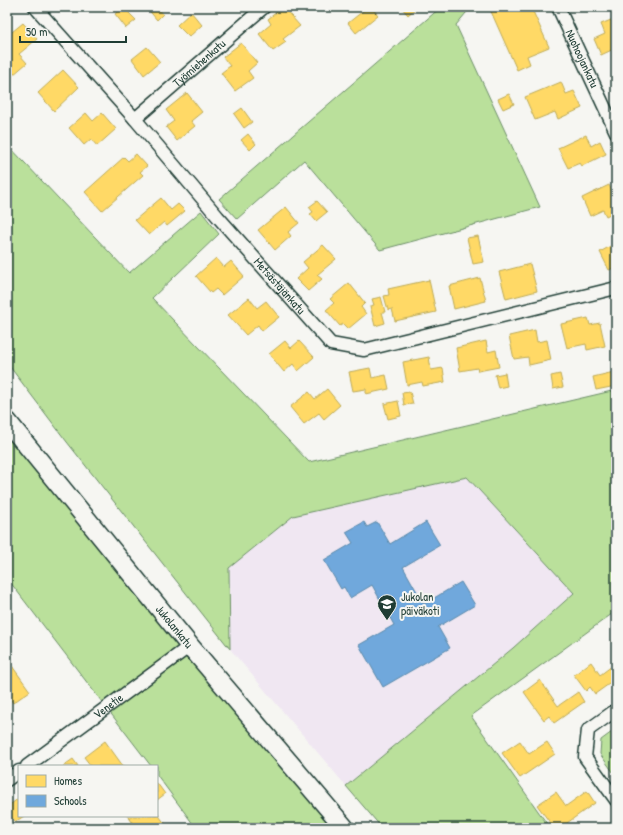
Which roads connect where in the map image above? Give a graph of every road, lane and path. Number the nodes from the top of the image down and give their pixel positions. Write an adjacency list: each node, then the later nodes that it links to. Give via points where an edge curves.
1 (35, 7): 4 (street, Metsästäjänkatu)
2 (264, 7): 4 (street, Työmiehenkatu)
3 (558, 7): 5 (street, Nuohoojankatu)
4 (135, 119): 6 (street, Metsästäjänkatu, via 218,218 331,344 364,350)
5 (616, 132)
6 (616, 288)
7 (7, 422): 8 (main road, Jukolankatu)
8 (190, 646): 10 (street, Venetie); 14 (main road, Jukolankatu)
9 (616, 710): 13 (street, via 588,730 585,757)
10 (27, 765)
11 (18, 772): 12 (street)
12 (7, 780)
13 (616, 800)
14 (345, 828)

